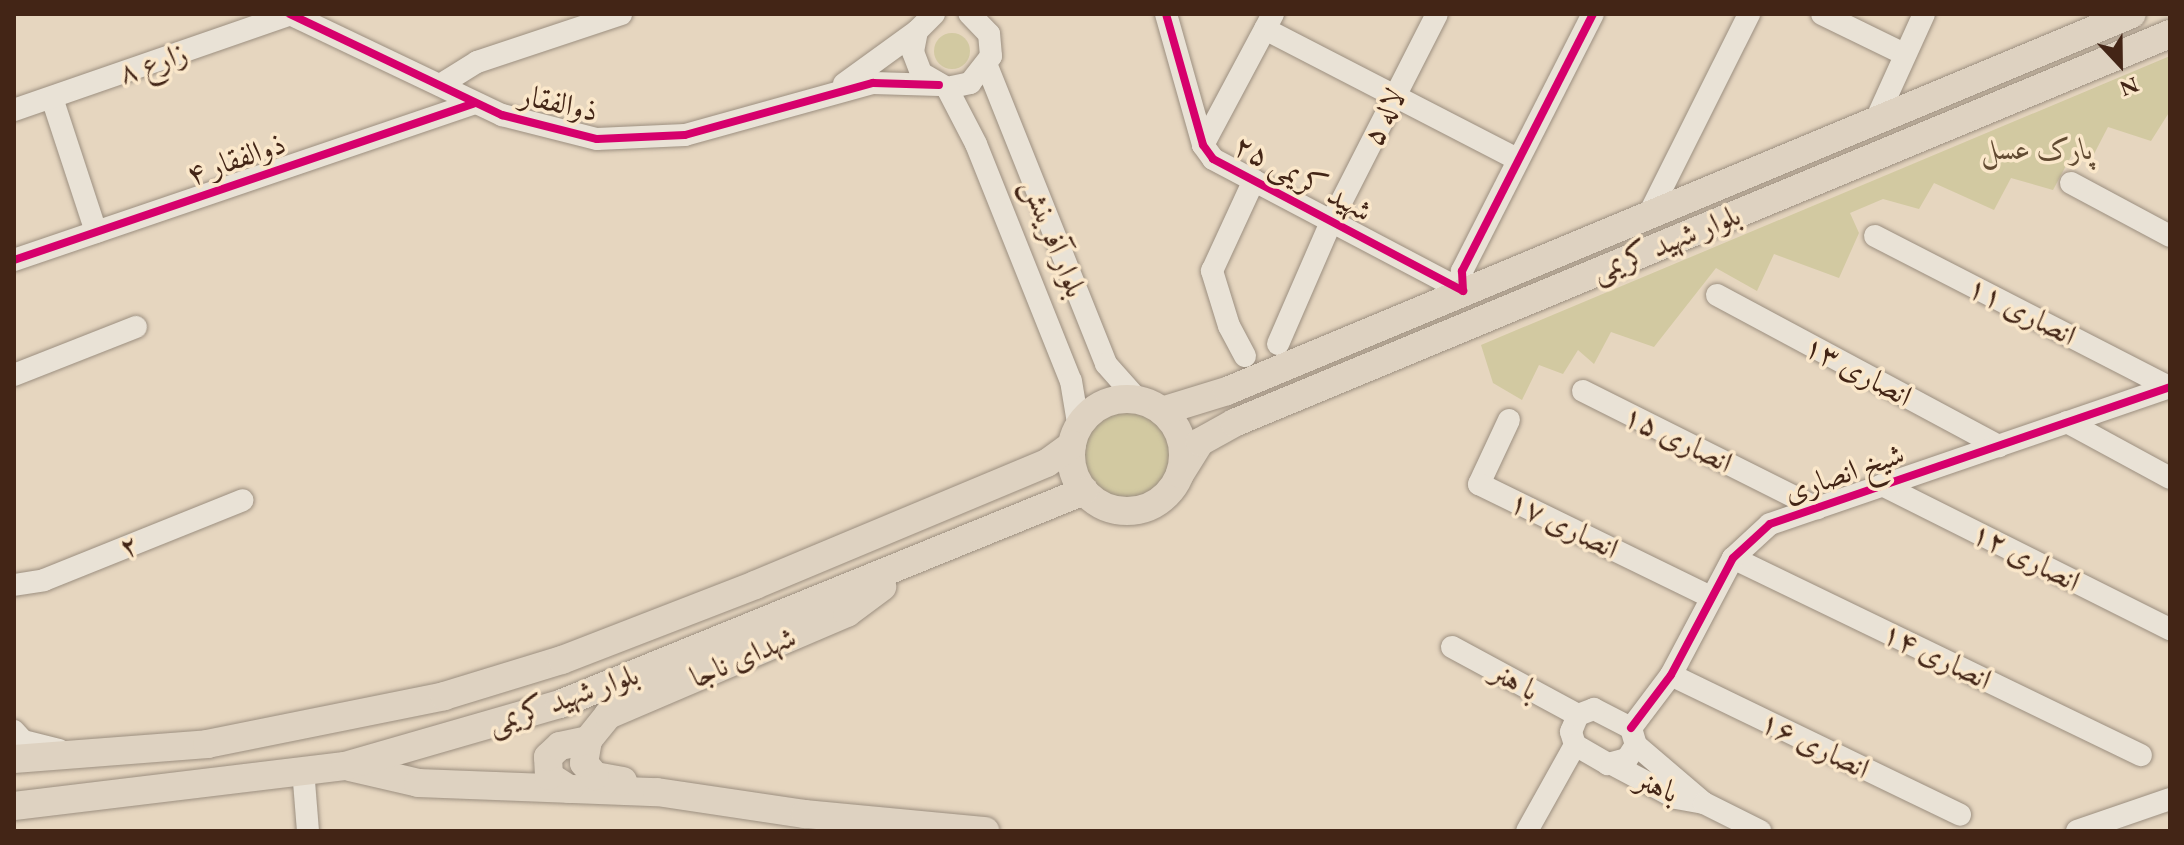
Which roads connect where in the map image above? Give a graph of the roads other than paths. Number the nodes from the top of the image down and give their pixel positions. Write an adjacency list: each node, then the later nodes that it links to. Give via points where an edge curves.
1 (291, 14): 18 (street, ذوالفقار); 22 (street, زارع ۸)
2 (621, 14): 18 (street, via 477,62)
3 (970, 14): 14 (street)
4 (1166, 14): 26 (street, شهید کریمی ۲۵)
5 (1437, 14): 21 (street, لاله ۵)
6 (1593, 14): 27 (street)
7 (1749, 14): 30 (street)
8 (1822, 14): 16 (street)
9 (1924, 14): 16 (street)
10 (2132, 14): 13 (main road, بلوار شهید کریمی)
11 (927, 19): 19 (street, بلوار آفرینش, via 915,63); 20 (street)
12 (1269, 21): 21 (street); 26 (street)
13 (2099, 22): 25 (main road, بلوار شهید کریمی)
14 (988, 24): 17 (street)
15 (2170, 34): 48 (main road, بلوار شهید کریمی)
16 (1904, 54): 25 (street)
17 (987, 66): 19 (street, via 970,83); 45 (street, بلوار آفرینش, via 1106,364)
18 (440, 85): 23 (street, ذوالفقار)
19 (943, 86): 20 (street, via 896,81); 49 (street, بلوار آفرینش, via 976,144 1071,381)
20 (833, 91): 23 (street, ذوالفقار, via 745,121 642,138 597,139 545,129)
21 (1395, 96): 27 (street); 31 (street, لاله ۵)
22 (52, 98): 24 (street, زارع ۸); 32 (street)
23 (474, 103): 32 (street, ذوالفقار ۴)
24 (14, 110)
25 (1875, 122): 30 (main road, بلوار شهید کریمی)
26 (1203, 145): 28 (street, شهید کریمی ۲۵, via 1213,159)
27 (1515, 158): 36 (street, via 1462,271)
28 (1254, 180): 31 (street, شهید کریمی ۲۵); 40 (street, via 1212,271 1229,326)
29 (2071, 183): 34 (street)
30 (1649, 214): 36 (main road, بلوار شهید کریمی)
31 (1332, 220): 36 (street, شهید کریمی ۲۵); 39 (street, لاله ۵)
32 (96, 232): 35 (street, ذوالفقار ۴)
33 (1875, 236): 42 (street, انصاری ۱۱)
34 (2170, 236)
35 (14, 260)
36 (1463, 291): 43 (main road, بلوار شهید کریمی)
37 (1717, 295): 50 (street, انصاری ۱۳)
38 (136, 327): 41 (street)
39 (1278, 344)
40 (1245, 356)
41 (14, 375)
42 (2169, 387): 47 (street, شیخ انصاری)
43 (1227, 391): 45 (main road, بلوار شهید کریمی); 48 (main road, via 1210,402 1209,409 1218,424)
44 (1583, 391): 57 (street, انصاری ۱۵)
45 (1150, 405): 49 (main road, via 1108,402 1095,409); 51 (main road, via 1181,440)
46 (1509, 420): 62 (street, انصاری ۱۷, via 1479,484)
47 (2067, 422): 50 (street, شیخ انصاری); 53 (street)
48 (1234, 423): 51 (main road, بلوار شهید کریمی, via 1200,442)
49 (1075, 437): 52 (main road, بلوار شهید کریمی); 55 (main road, via 1071,461)
50 (1999, 446): 54 (street, شیخ انصاری)
51 (1180, 474): 55 (main road, via 1160,500 1136,509 1112,508)
52 (1012, 478): 58 (main road, via 1022,481 1030,494); 72 (main road, بلوار شهید کریمی, via 562,660 444,696 222,741)
53 (2170, 478)
54 (1882, 485): 57 (street, شیخ انصاری); 63 (street, انصاری ۱۲)
55 (1084, 491): 58 (main road, بلوار شهید کریمی)
56 (243, 500): 61 (street, ۲, via 44,580)
57 (1817, 508): 59 (street, شیخ انصاری, via 1770,524)
58 (1022, 516): 60 (main road, بلوار شهید کریمی)
59 (1733, 558): 62 (street, شیخ انصاری); 71 (street, انصاری ۱۴)
60 (910, 565): 69 (main road, شهدای ناجا, via 847,613 628,705 597,724); 75 (main road, بلوار شهید کریمی, via 560,704)
61 (14, 585)
62 (1711, 597): 65 (street, شیخ انصاری)
63 (2170, 629)
64 (1452, 647): 66 (street, با هنر)
65 (1671, 675): 68 (street, شیخ انصاری); 82 (street, انصاری ۱۶)
66 (1578, 715): 68 (street, via 1603,711); 70 (street, via 1571,732)
67 (14, 731): 72 (street, via 38,747)
68 (1633, 737): 74 (street, via 1627,759); 80 (street, باهنر)
69 (588, 740): 77 (main road, via 560,746 548,757 549,776); 78 (main road, via 584,763 595,776)
70 (1575, 745): 74 (street); 86 (street)
71 (2141, 755)
72 (92, 756): 73 (main road, بلوار شهید کریمی)
73 (14, 759)
74 (1612, 764): 80 (street, باهنر, via 1676,798)
75 (345, 766): 76 (main road, بلوار شهید کریمی); 77 (main road, via 418,783)
76 (303, 769): 81 (main road, بلوار شهید کریمی); 84 (street)
77 (569, 789): 78 (main road)
78 (657, 792): 83 (main road)
79 (2170, 799): 88 (street)
80 (1704, 803): 87 (street, باهنر)
81 (14, 806)
82 (1960, 815)
83 (804, 823): 85 (main road)
84 (308, 831)
85 (985, 831)
86 (1527, 831)
87 (1760, 831)
88 (2077, 831)

